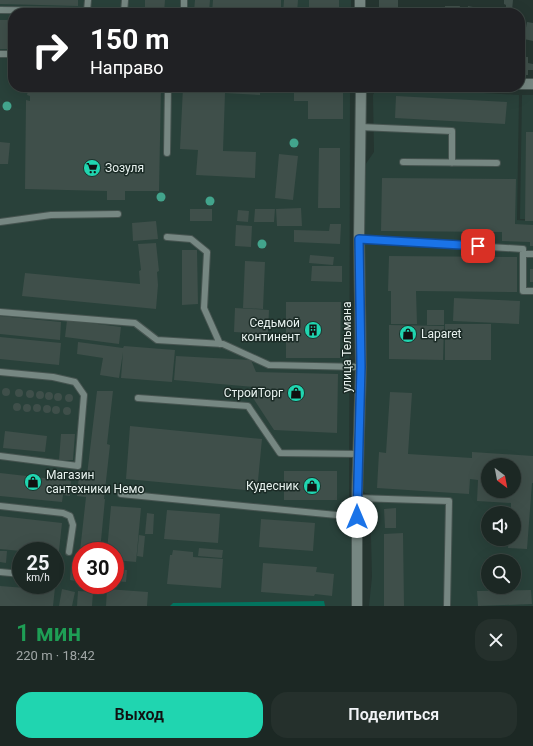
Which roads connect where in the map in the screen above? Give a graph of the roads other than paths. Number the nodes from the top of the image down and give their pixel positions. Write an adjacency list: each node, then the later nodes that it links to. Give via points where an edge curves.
1 (168, 92): 4 (lane)
2 (361, 92): 3 (street, улица Тельмана)
3 (360, 127): 6 (lane, via 452,132); 11 (street, улица Тельмана)
4 (167, 153)
5 (403, 162): 6 (lane)
6 (452, 163): 7 (lane)
7 (498, 163)
8 (118, 214): 9 (lane, via 51,215)
9 (0, 222)
10 (167, 237): 16 (lane, via 191,239 207,252 204,308)
11 (359, 239): 12 (lane, via 522,249); 17 (street, улица Тельмана)
12 (523, 254): 13 (lane); 14 (lane, via 523,291)
13 (533, 254)
14 (533, 291)
15 (0, 312): 16 (lane, via 135,323 157,340)
16 (220, 344): 17 (lane, via 269,365)
17 (361, 367): 20 (street, улица Тельмана)
18 (0, 372): 21 (lane, via 53,377 75,382 84,395 78,466)
19 (138, 398): 20 (lane, via 248,406 280,453)
20 (360, 454): 23 (street, улица Тельмана)
21 (0, 456)
22 (121, 494): 25 (lane)
23 (358, 498): 25 (street, улица Тельмана); 30 (lane, via 449,501)
24 (0, 506): 26 (lane, via 70,516 73,525)
25 (357, 517): 29 (street, улица Тельмана)
26 (69, 552)
27 (0, 572): 28 (lane)
28 (12, 573)
29 (357, 606)
30 (447, 606)

